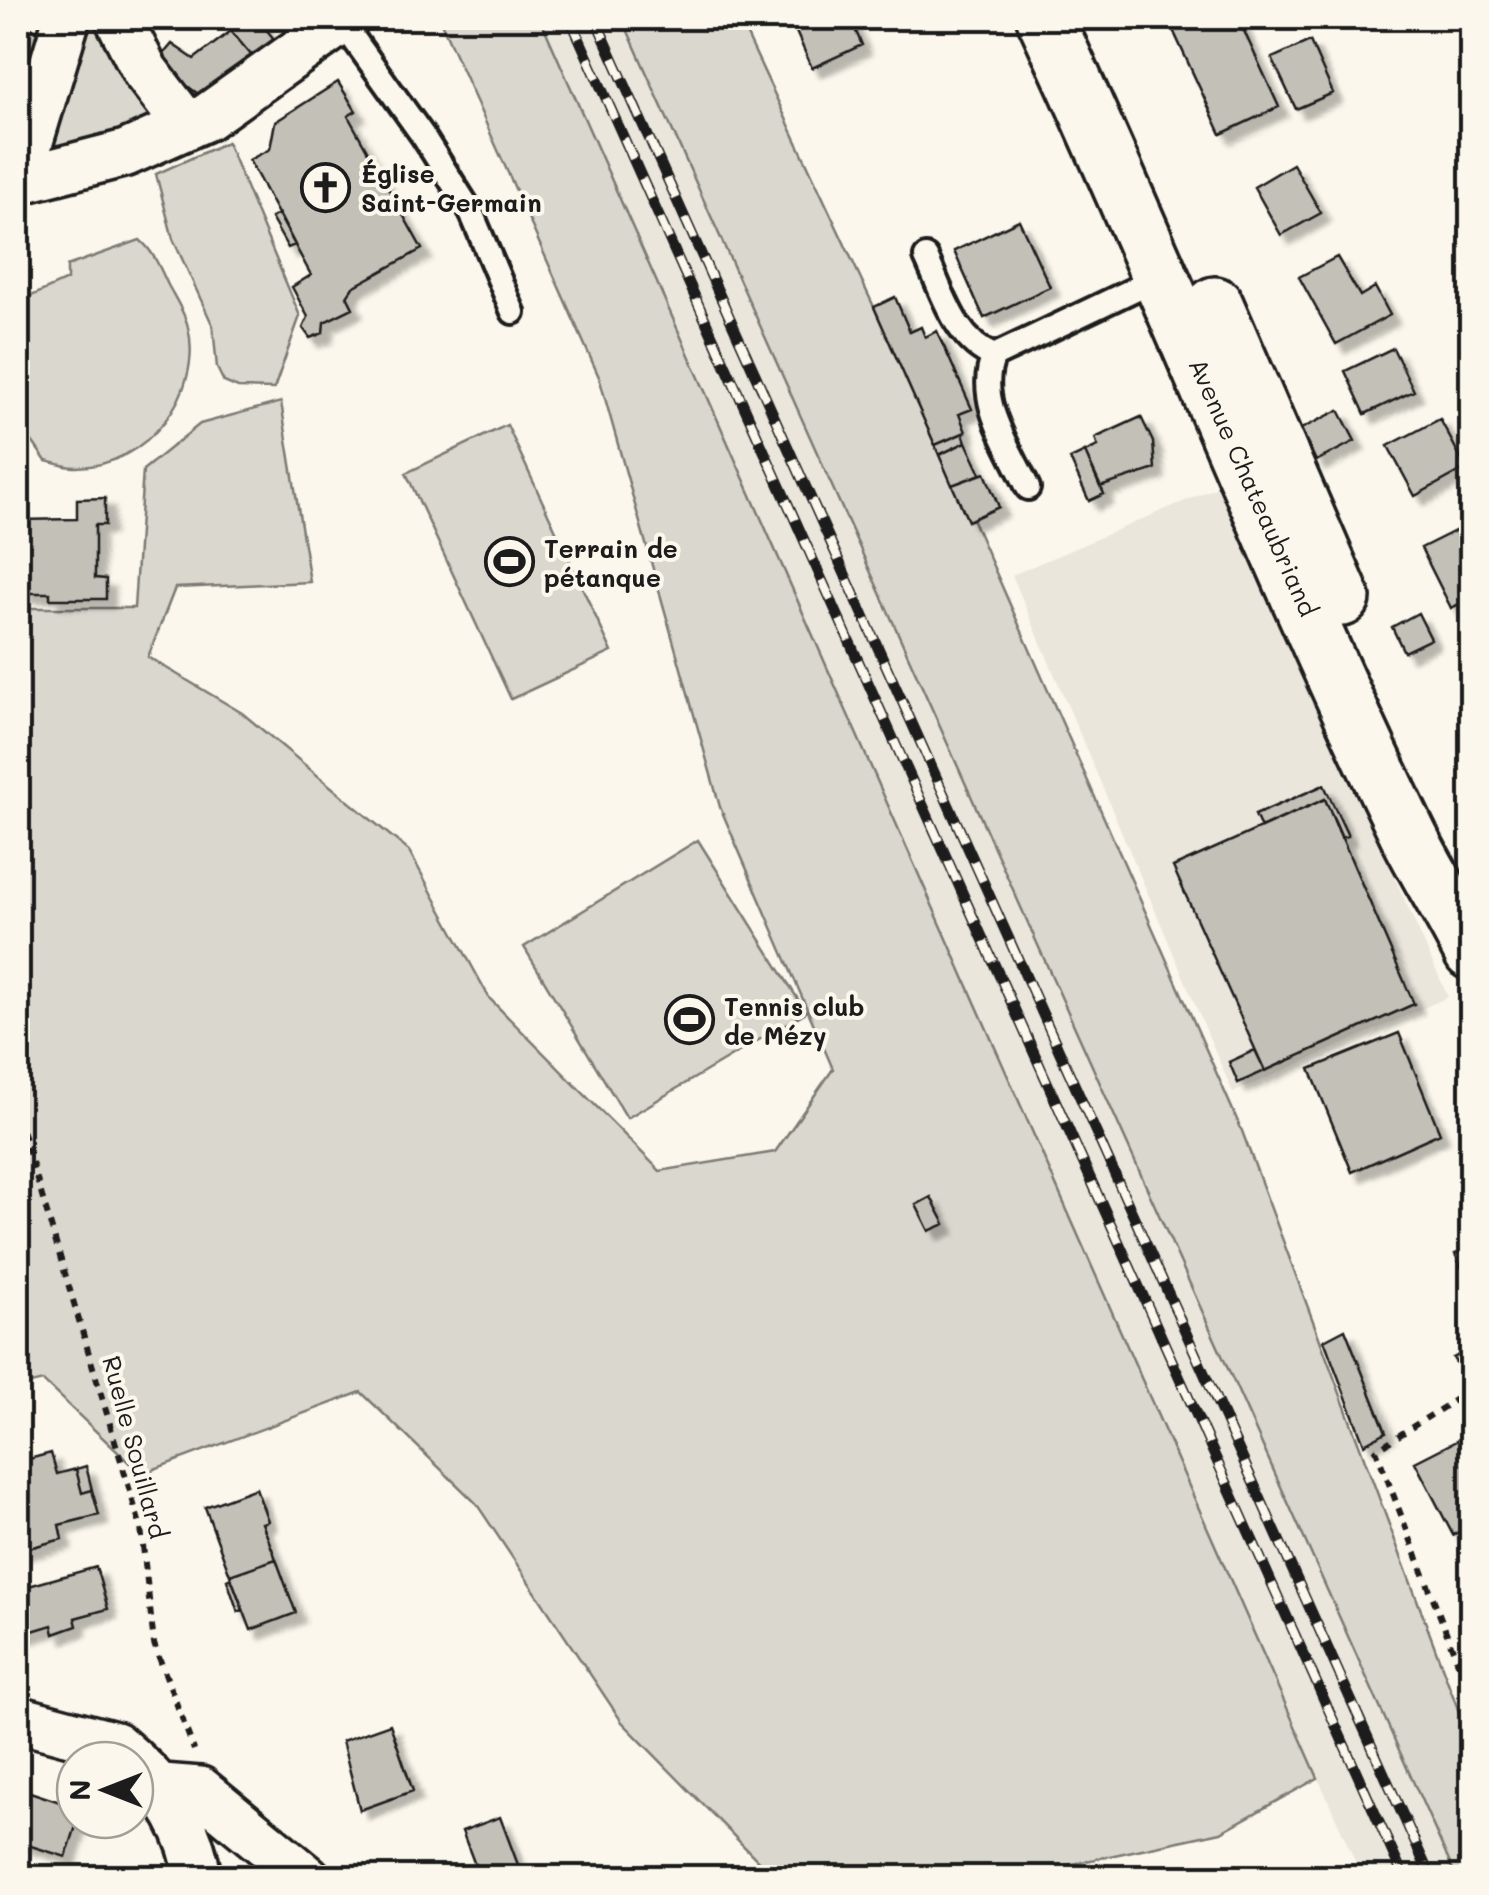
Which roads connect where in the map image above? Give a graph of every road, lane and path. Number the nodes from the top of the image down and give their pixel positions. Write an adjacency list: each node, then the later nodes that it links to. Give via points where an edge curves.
1 (67, 18): 7 (street)
2 (118, 18): 6 (street, via 146,71)
3 (1045, 18): 9 (main road, Avenue Chateaubriand)
4 (1087, 18): 13 (main road, Avenue Chateaubriand)
5 (343, 20): 6 (street); 10 (lane, via 471,212)
6 (197, 122): 7 (street, via 126,153)
7 (18, 181)
8 (926, 257): 11 (lane, via 961,332 974,348)
9 (1163, 276): 11 (lane); 14 (main road, Avenue Chateaubriand, via 1407,831)
10 (513, 312)
11 (994, 356): 12 (lane, via 987,396)
12 (1028, 488)
13 (1472, 883)
14 (1472, 952)
15 (18, 1116): 19 (path, Ruelle Souillard, via 141,1528 154,1644 192,1737)
16 (1472, 1389): 17 (path, via 1376,1450)
17 (1472, 1699)
18 (18, 1719): 19 (street, via 115,1745)
19 (157, 1775): 20 (street, via 195,1856); 21 (street)
20 (198, 1878)
21 (307, 1878)

